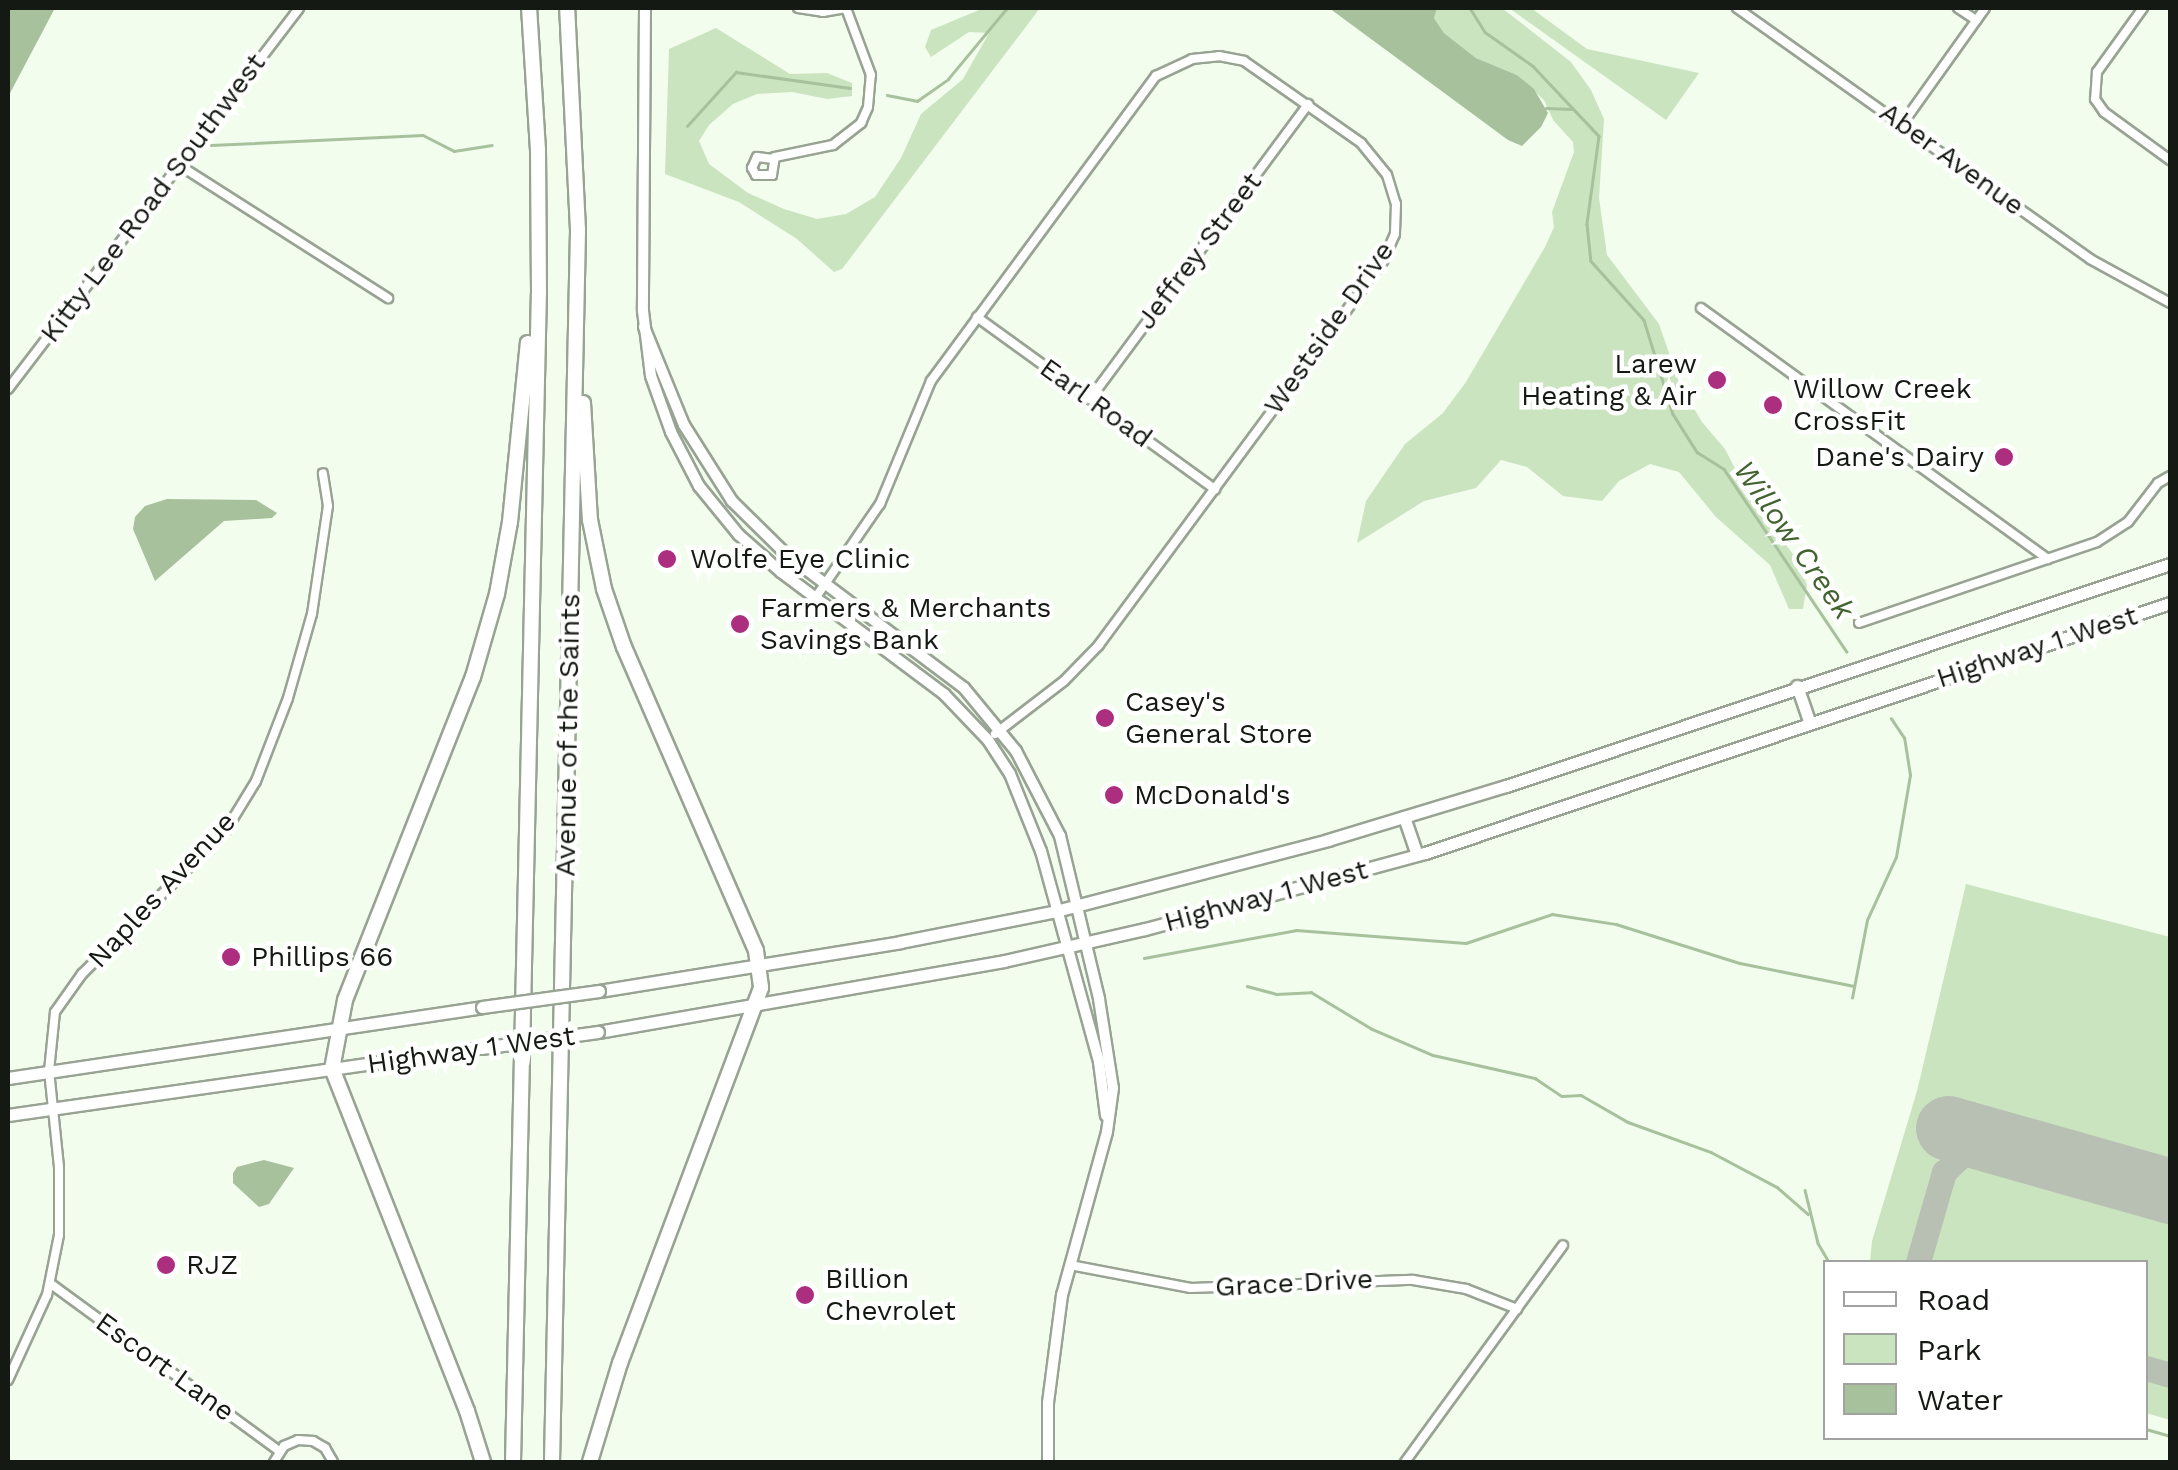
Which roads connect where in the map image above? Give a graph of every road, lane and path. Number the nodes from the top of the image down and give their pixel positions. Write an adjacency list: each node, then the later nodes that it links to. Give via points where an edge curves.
1 (299, 8): 16 (street, Kitty Lee Road Southwest)
2 (530, 8): 17 (highway, Avenue of the Saints)
3 (567, 8): 18 (highway, Avenue of the Saints)
4 (645, 8): 23 (main road)
5 (798, 8): 6 (street)
6 (846, 8): 14 (street, via 871,76 861,123 833,145)
7 (1737, 8): 13 (street, Aber Avenue)
8 (1958, 8): 11 (street)
9 (1985, 8): 11 (street)
10 (2143, 8): 15 (street, via 2098,72 2095,99)
11 (1976, 20): 13 (street)
12 (1308, 104): 22 (street, Westside Drive, via 1234,58 1204,56 1169,68 1146,87); 25 (street, Jeffrey Street); 28 (street, Westside Drive, via 1379,162 1393,189 1395,234 1383,261)
13 (1903, 123): 20 (street, Aber Avenue, via 2090,260)
14 (772, 159)
15 (2170, 160)
16 (179, 165): 19 (street); 24 (street, Kitty Lee Road Southwest)
17 (539, 223): 47 (highway, via 498,594); 63 (highway, Avenue of the Saints)
18 (577, 292): 45 (highway, via 586,489 604,589); 64 (highway, Avenue of the Saints)
19 (388, 298)
20 (2170, 303)
21 (1701, 308): 29 (street)
22 (977, 317): 25 (street, Earl Road); 31 (street, Westside Drive, via 930,381 880,504)
23 (644, 327): 31 (main road, via 684,425 717,481 768,539); 32 (main road, via 659,402 698,486 762,557)
24 (8, 389)
25 (1090, 398): 28 (street, Earl Road)
26 (323, 474): 49 (street, Naples Avenue, via 326,533 312,614 256,780 226,830 61,1000 51,1031)
27 (2170, 476): 29 (street, via 2118,530)
28 (1215, 489): 37 (street, Westside Drive, via 1088,657)
29 (2048, 559): 34 (street)
30 (2170, 564): 35 (main road, Highway 1 West)
31 (826, 583): 32 (street, Westside Drive); 37 (main road, via 940,667)
32 (816, 597): 38 (main road, via 923,676)
33 (2170, 603): 36 (main road, Highway 1 West)
34 (1859, 623)
35 (1798, 686): 36 (main road); 39 (main road, Highway 1 West)
36 (1810, 723): 40 (main road, Highway 1 West)
37 (1002, 730): 38 (street, Westside Drive); 41 (main road, via 1060,836)
38 (988, 740): 42 (main road, via 1021,796)
39 (1404, 817): 40 (main road); 41 (main road, Highway 1 West)
40 (1417, 855): 43 (main road, Highway 1 West)
41 (1078, 906): 42 (main road, Highway 1 West); 43 (main road)
42 (1056, 911): 44 (main road); 45 (main road, Highway 1 West)
43 (1086, 940): 44 (main road, Highway 1 West); 53 (main road, via 1113,1088)
44 (1064, 946): 46 (main road, Highway 1 West); 53 (main road, via 1099,1062)
45 (761, 966): 46 (highway); 47 (main road, Highway 1 West, bridge)
46 (756, 1007): 48 (main road, Highway 1 West, bridge); 65 (highway, via 620,1363)
47 (338, 1029): 48 (highway); 49 (main road, Highway 1 West)
48 (332, 1069): 51 (main road, Highway 1 West); 62 (highway)
49 (50, 1072): 50 (main road, Highway 1 West); 51 (street, Naples Avenue)
50 (8, 1078)
51 (52, 1108): 52 (main road, Highway 1 West); 56 (street, Naples Avenue, via 60,1205)
52 (8, 1115)
53 (1107, 1132): 55 (main road)
54 (1563, 1245): 57 (street)
55 (1068, 1264): 57 (street, Grace Drive, via 1191,1288 1413,1280 1466,1288); 66 (main road, via 1052,1367)
56 (51, 1284): 58 (street, Naples Avenue); 59 (street, Escort Lane)
57 (1518, 1309): 67 (street)
58 (8, 1380)
59 (279, 1451): 60 (street); 61 (street, via 312,1440)
60 (274, 1462)
61 (333, 1462)
62 (483, 1462)
63 (514, 1462)
64 (552, 1462)
65 (590, 1462)
66 (1048, 1462)
67 (1405, 1462)

